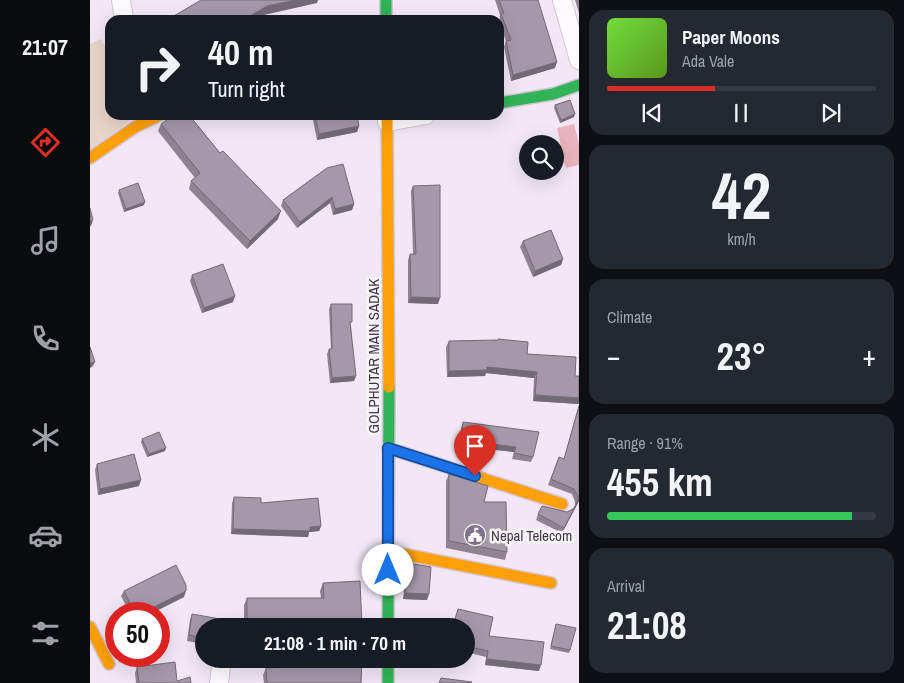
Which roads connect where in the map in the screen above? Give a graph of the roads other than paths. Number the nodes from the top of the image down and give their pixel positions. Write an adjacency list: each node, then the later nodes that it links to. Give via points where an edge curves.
1 (121, 0): 4 (street)
2 (386, 0): 5 (street)
3 (562, 0): 6 (street)
4 (123, 15)
5 (386, 15)
6 (579, 60)
7 (579, 85): 8 (street, via 553,94)
8 (504, 102)
9 (150, 120): 11 (street)
10 (387, 120): 12 (street, GOLPHUTAR MAIN SADAK)
11 (90, 158)
12 (388, 448): 13 (street); 14 (street, GOLPHUTAR MAIN SADAK)
13 (562, 504)
14 (388, 551): 15 (street); 16 (street, GOLPHUTAR MAIN SADAK)
15 (551, 583)
16 (388, 618)
17 (90, 627): 18 (street)
18 (105, 656)
19 (221, 668): 21 (street)
20 (388, 668): 22 (street)
21 (220, 683)
22 (388, 683)

